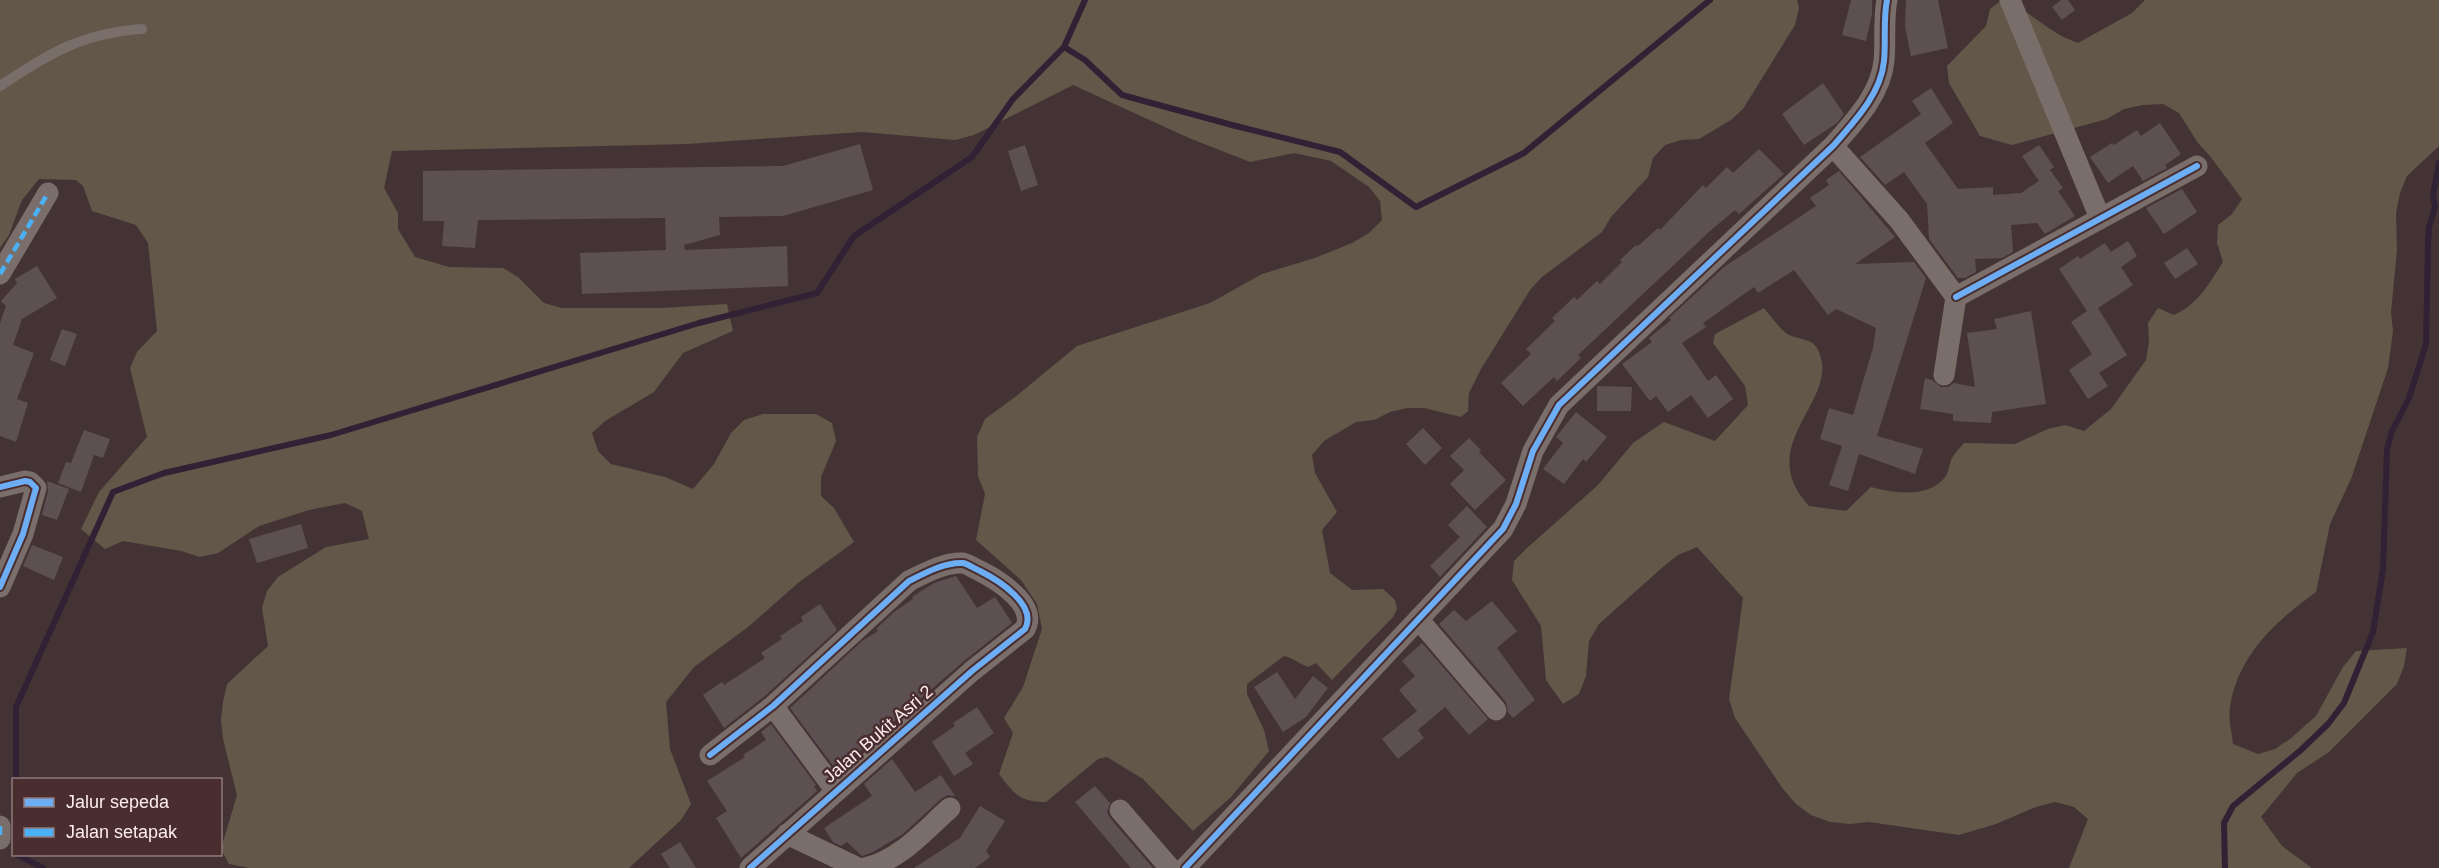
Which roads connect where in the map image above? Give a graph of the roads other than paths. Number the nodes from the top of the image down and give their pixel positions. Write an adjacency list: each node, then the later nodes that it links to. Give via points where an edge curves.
1 (1887, 0): 5 (street, via 1884,64 1875,89)
2 (2010, 0): 8 (street)
3 (142, 28): 4 (lane, via 87,38 44,57)
4 (0, 86)
5 (1833, 146): 10 (street, via 1899,220); 14 (street, via 1559,405 1533,451 1516,504 1503,529)
6 (2197, 166): 8 (street)
7 (48, 193): 9 (street)
8 (2100, 218): 10 (street)
9 (0, 274)
10 (1956, 297): 11 (street)
11 (1944, 375)
12 (0, 487): 13 (street, via 25,481 36,488 23,534)
13 (0, 587)
14 (1419, 620): 16 (street); 28 (street)
15 (773, 706): 17 (street); 18 (street); 18 (street, Jalan Bukit Asri 2, via 909,580 936,568 964,563 1000,582 1026,611 1025,629)
16 (1496, 710)
17 (710, 755)
18 (836, 791): 22 (street, Jalan Bukit Asri 2)
19 (950, 808): 26 (street, via 900,852)
20 (1120, 810): 27 (street)
21 (0, 826): 23 (street)
22 (788, 834): 24 (street, Jalan Bukit Asri 2); 25 (street)
23 (0, 839)
24 (750, 868)
25 (858, 868)
26 (865, 868)
27 (1170, 868)
28 (1185, 868)

